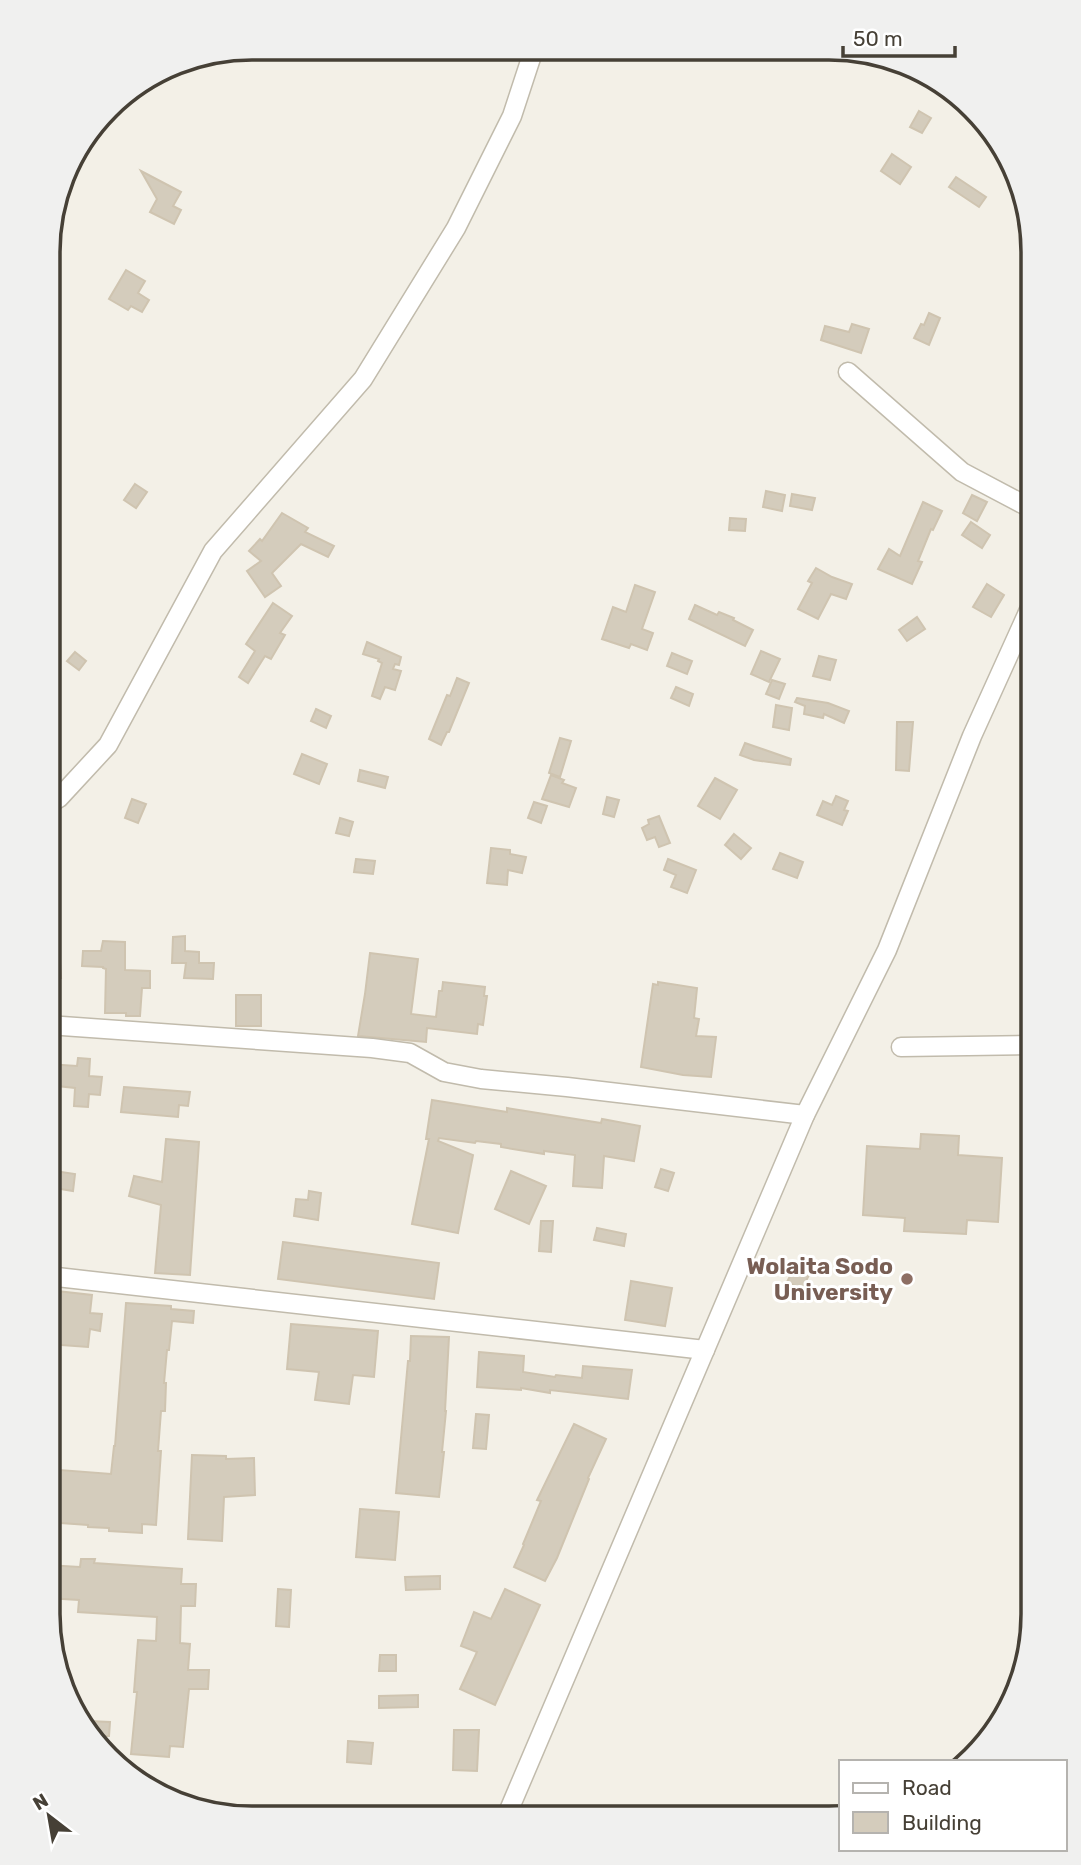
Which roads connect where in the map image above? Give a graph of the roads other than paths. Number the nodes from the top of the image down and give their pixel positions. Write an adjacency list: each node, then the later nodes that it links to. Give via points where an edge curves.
1 (531, 59): 5 (street, via 512,116 456,228 363,379 214,551 108,746)
2 (848, 372): 3 (street, via 962,472)
3 (1021, 503)
4 (1021, 628): 9 (street, via 972,736 887,950)
5 (59, 798)
6 (59, 1026): 9 (street, via 372,1048 410,1053 444,1072 481,1079)
7 (1021, 1045): 8 (street)
8 (901, 1047)
9 (805, 1115): 11 (street)
10 (59, 1277): 11 (street)
11 (705, 1350): 12 (street)
12 (511, 1806)

